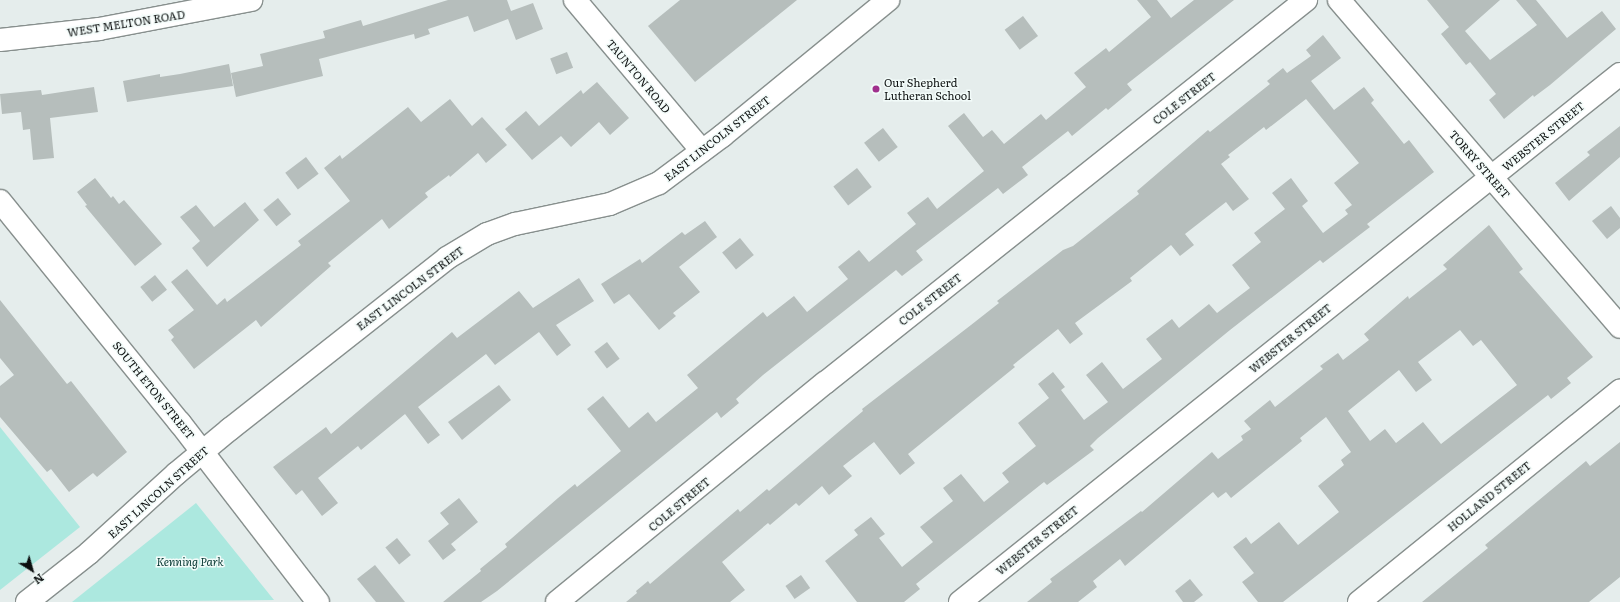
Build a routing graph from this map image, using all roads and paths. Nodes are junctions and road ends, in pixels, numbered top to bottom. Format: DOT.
graph roads {
  1 [pos="251,0"];
  2 [pos="575,0"];
  3 [pos="888,0"];
  4 [pos="1306,0"];
  5 [pos="1339,0"];
  6 [pos="0,40"];
  7 [pos="1620,74"];
  8 [pos="702,151"];
  9 [pos="1491,178"];
  10 [pos="0,202"];
  11 [pos="1620,327"];
  12 [pos="1620,391"];
  13 [pos="203,452"];
  14 [pos="27,602"];
  15 [pos="318,602"];
  16 [pos="557,602"];
  17 [pos="960,602"];
  18 [pos="1359,602"];
  1 -- 6 [label="street, WEST MELTON ROAD"];
  2 -- 8 [label="street, TAUNTON ROAD"];
  3 -- 8 [label="street, EAST LINCOLN STREET"];
  4 -- 16 [label="street, COLE STREET"];
  5 -- 9 [label="street, TORRY STREET"];
  7 -- 9 [label="street, WEBSTER STREET"];
  8 -- 13 [label="street, EAST LINCOLN STREET"];
  9 -- 11 [label="street, TORRY STREET"];
  9 -- 17 [label="street, WEBSTER STREET"];
  10 -- 13 [label="street, SOUTH ETON STREET"];
  12 -- 18 [label="street, HOLLAND STREET"];
  13 -- 14 [label="street, EAST LINCOLN STREET"];
  13 -- 15 [label="street, SOUTH ETON STREET"];
}
